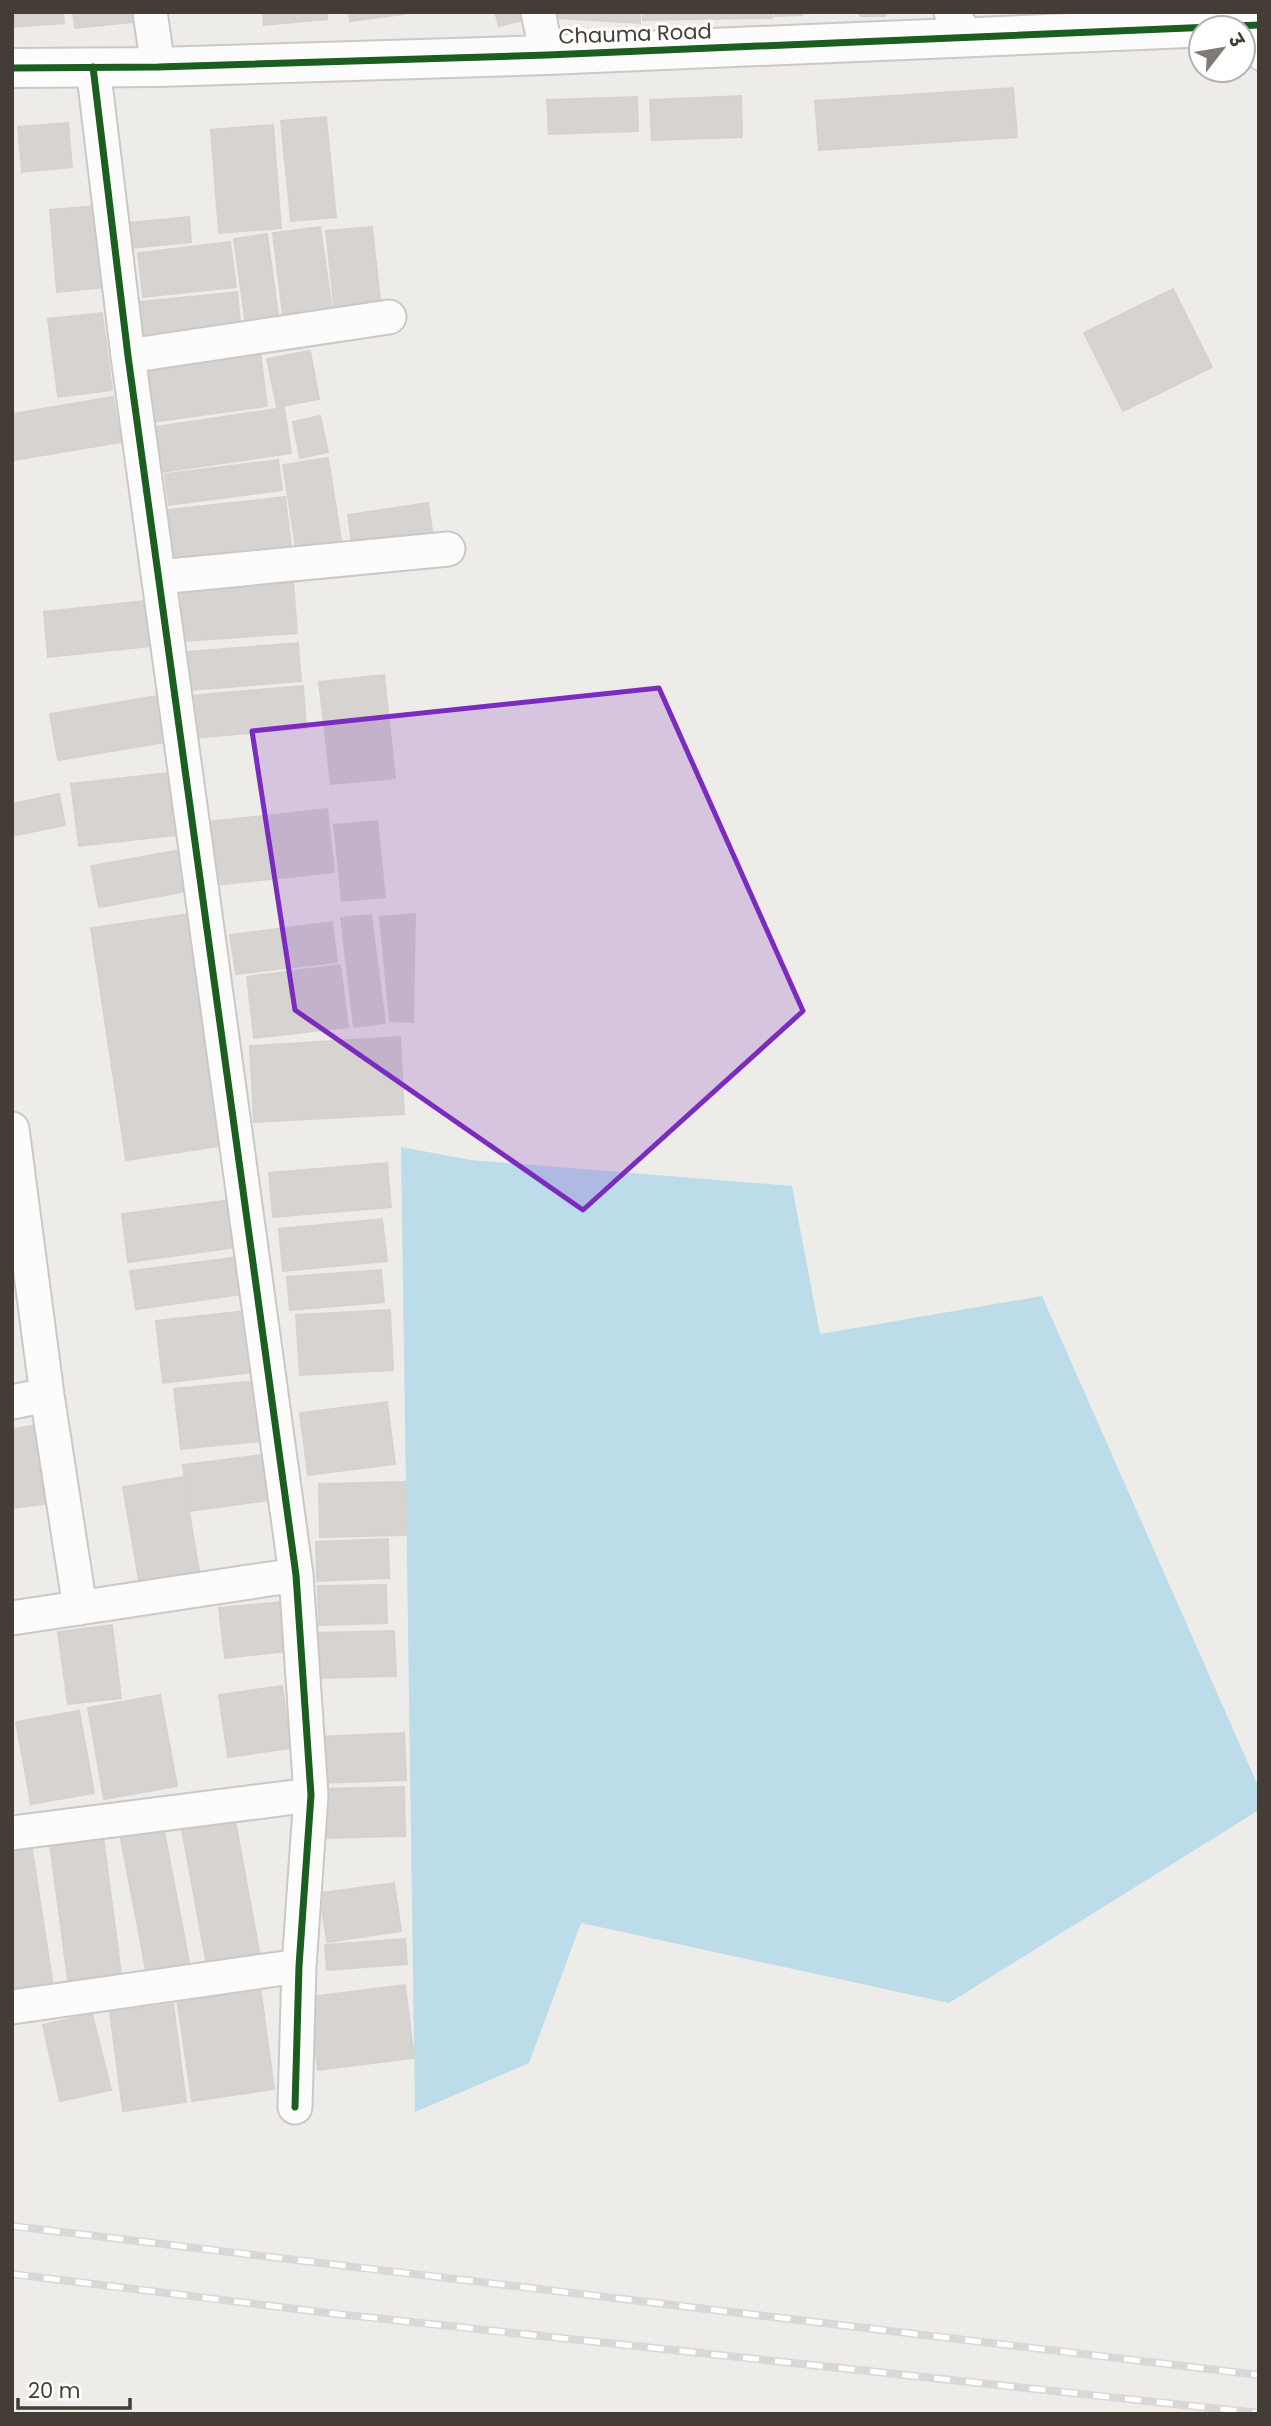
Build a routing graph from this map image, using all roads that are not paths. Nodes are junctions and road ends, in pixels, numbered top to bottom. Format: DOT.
graph roads {
  1 [pos="150,12"];
  2 [pos="538,12"];
  3 [pos="1183,20"];
  4 [pos="959,25"];
  5 [pos="547,55"];
  6 [pos="158,66"];
  7 [pos="93,67"];
  8 [pos="12,68"];
  9 [pos="389,317"];
  10 [pos="128,356"];
  11 [pos="448,549"];
  12 [pos="159,577"];
  13 [pos="12,1129"];
  14 [pos="47,1395"];
  15 [pos="12,1402"];
  16 [pos="296,1575"];
  17 [pos="80,1608"];
  18 [pos="12,1618"];
  19 [pos="311,1795"];
  20 [pos="12,1833"];
  21 [pos="299,1966"];
  22 [pos="12,2007"];
  23 [pos="295,2108"];
  1 -- 6 [label="street"];
  2 -- 5 [label="street"];
  3 -- 4 [label="street, Chauma Road"];
  4 -- 5 [label="street, Chauma Road"];
  5 -- 6 [label="street, Chauma Road"];
  6 -- 7 [label="street, Chauma Road"];
  7 -- 8 [label="street, Chauma Road"];
  7 -- 10 [label="street"];
  9 -- 10 [label="street"];
  10 -- 12 [label="street"];
  11 -- 12 [label="street"];
  12 -- 16 [label="street"];
  13 -- 14 [label="street"];
  14 -- 15 [label="street"];
  14 -- 17 [label="street"];
  16 -- 17 [label="street"];
  16 -- 19 [label="street"];
  17 -- 18 [label="street"];
  19 -- 20 [label="street"];
  19 -- 21 [label="street"];
  21 -- 22 [label="street"];
  21 -- 23 [label="street"];
}
